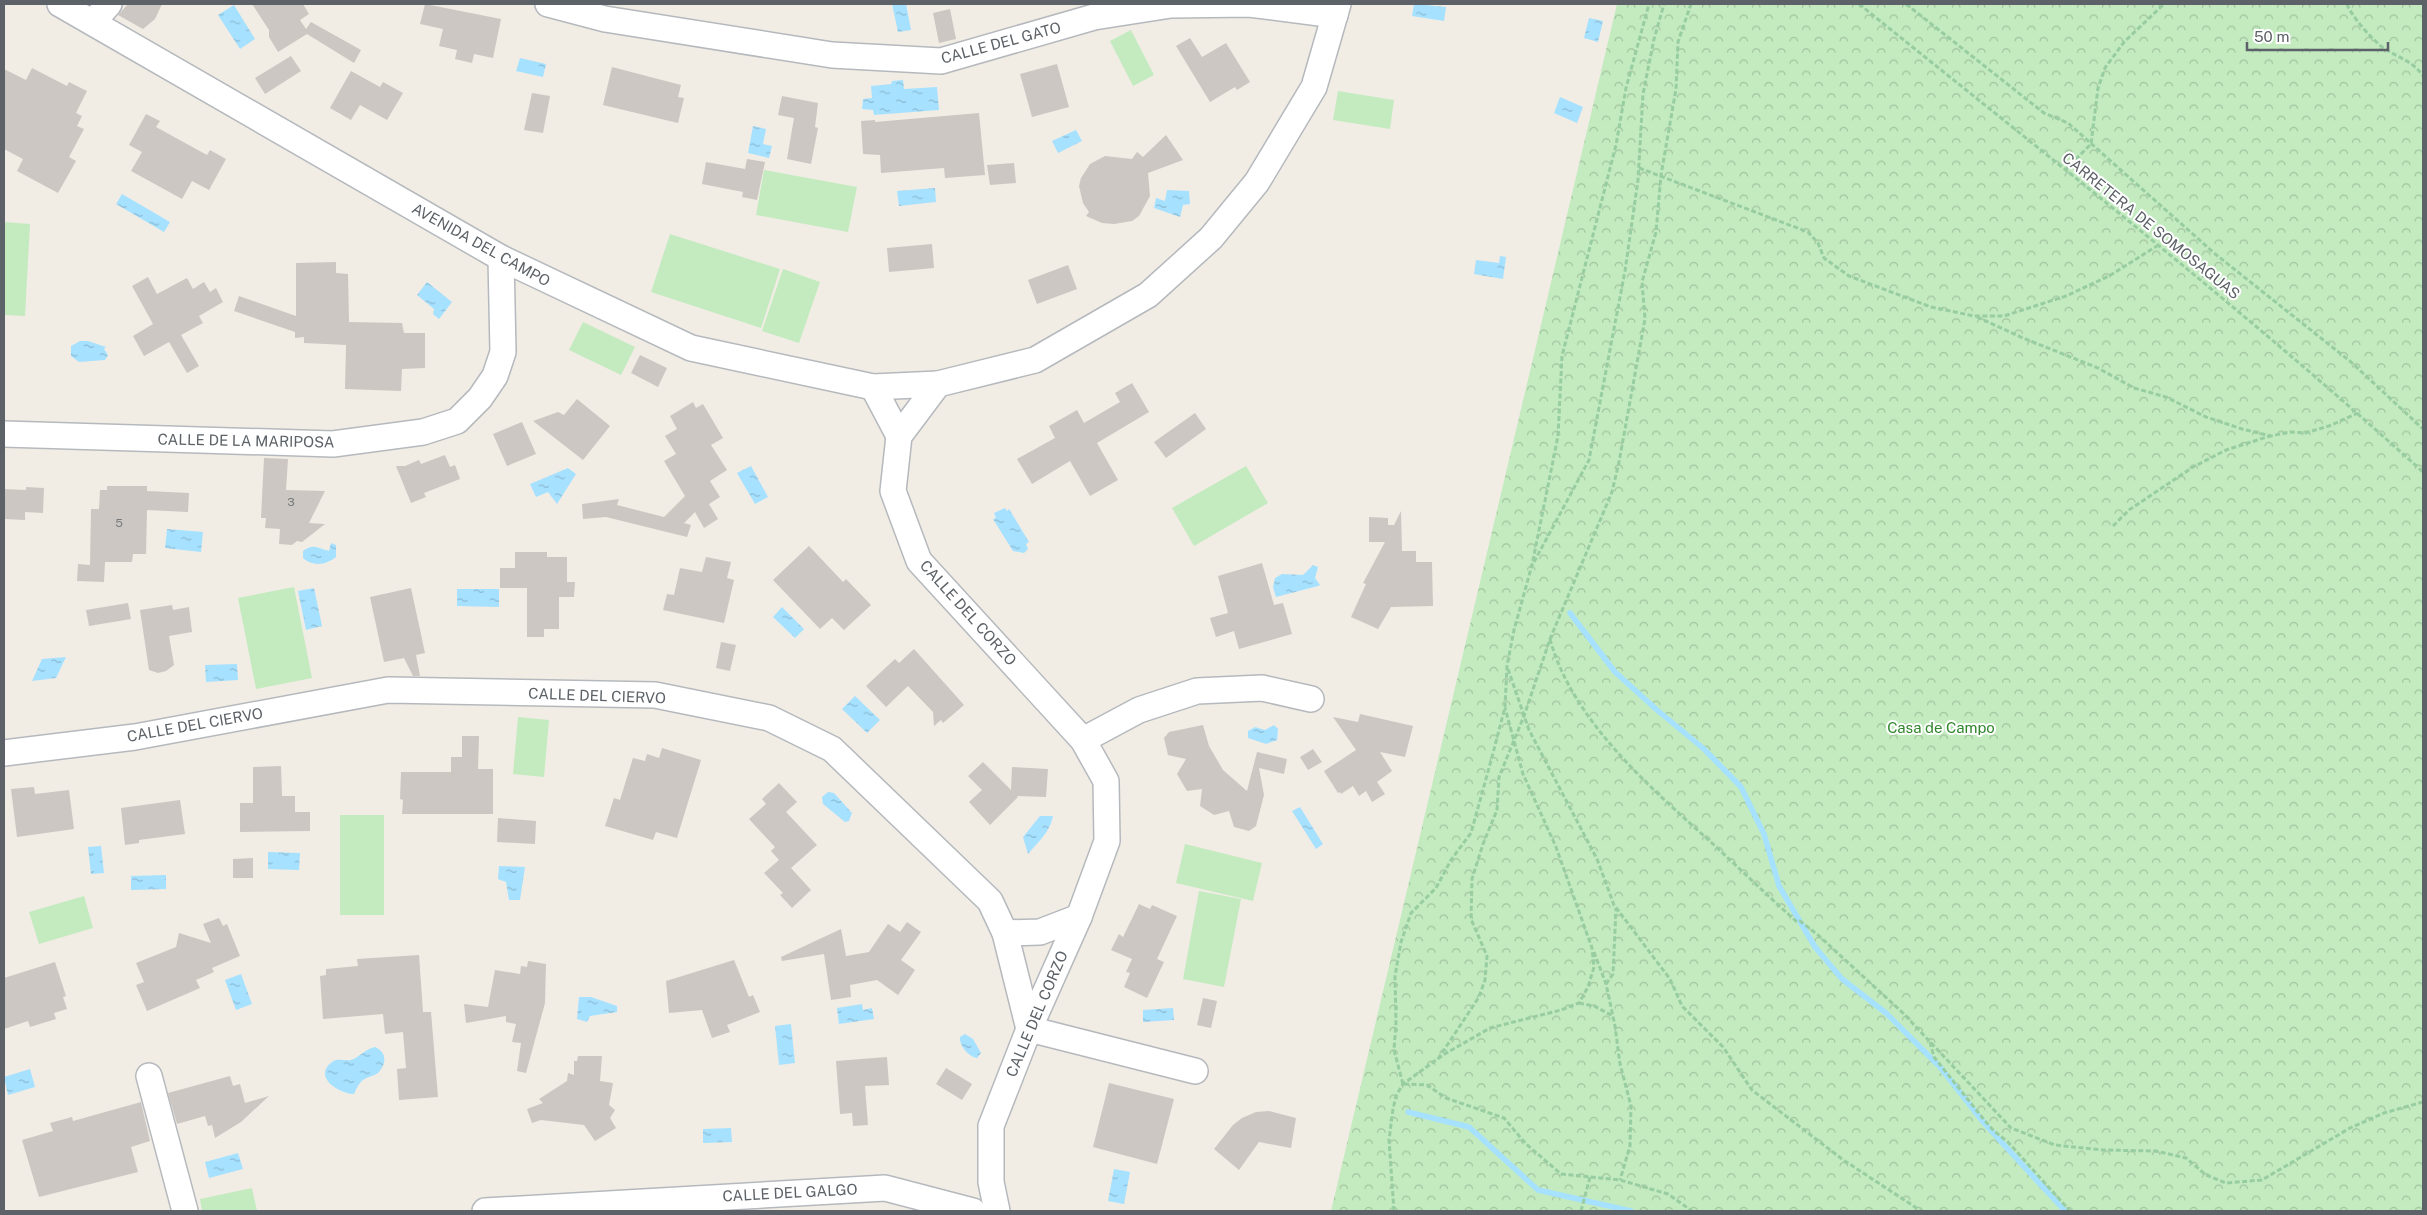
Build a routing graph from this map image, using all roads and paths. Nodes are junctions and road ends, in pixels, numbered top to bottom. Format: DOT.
graph roads {
  1 [pos="60,4"];
  2 [pos="548,4"];
  3 [pos="1648,4"];
  4 [pos="1664,4"];
  5 [pos="1691,4"];
  6 [pos="1858,4"];
  7 [pos="1906,4"];
  8 [pos="2164,4"];
  9 [pos="2347,4"];
  10 [pos="1337,10"];
  11 [pos="101,13"];
  12 [pos="2423,76"];
  13 [pos="2091,144"];
  14 [pos="1639,168"];
  15 [pos="2065,170"];
  16 [pos="1661,175"];
  17 [pos="2158,246"];
  18 [pos="501,258"];
  19 [pos="1974,316"];
  20 [pos="938,384"];
  21 [pos="874,387"];
  22 [pos="2358,413"];
  23 [pos="2423,429"];
  24 [pos="4,434"];
  25 [pos="899,436"];
  26 [pos="2271,436"];
  27 [pos="2423,472"];
  28 [pos="2113,526"];
  29 [pos="1532,565"];
  30 [pos="1550,639"];
  31 [pos="1508,666"];
  32 [pos="1311,699"];
  33 [pos="1505,707"];
  34 [pos="1524,716"];
  35 [pos="1514,739"];
  36 [pos="1083,740"];
  37 [pos="4,753"];
  38 [pos="1616,907"];
  39 [pos="1078,916"];
  40 [pos="1005,932"];
  41 [pos="1592,948"];
  42 [pos="1606,984"];
  43 [pos="1579,1003"];
  44 [pos="1613,1017"];
  45 [pos="1029,1029"];
  46 [pos="1930,1041"];
  47 [pos="1438,1059"];
  48 [pos="1195,1071"];
  49 [pos="148,1076"];
  50 [pos="1403,1084"];
  51 [pos="2423,1102"];
  52 [pos="1590,1177"];
  53 [pos="1620,1180"];
  54 [pos="991,1182"];
  55 [pos="185,1211"];
  56 [pos="485,1211"];
  57 [pos="972,1211"];
  58 [pos="997,1211"];
  59 [pos="1394,1211"];
  60 [pos="1580,1211"];
  61 [pos="1692,1211"];
  62 [pos="1921,1211"];
  63 [pos="2070,1211"];
  1 -- 11 [label="street, AVENIDA DEL CAMPO"];
  2 -- 10 [label="street, CALLE DEL GATO"];
  3 -- 29 [label="path"];
  4 -- 14 [label="path"];
  5 -- 16 [label="path"];
  6 -- 15 [label="path, CARRETERA DE SOMOSAGUAS"];
  7 -- 13 [label="path"];
  8 -- 13 [label="path"];
  9 -- 12 [label="path"];
  10 -- 20 [label="street"];
  11 -- 18 [label="street, AVENIDA DEL CAMPO"];
  13 -- 15 [label="path"];
  13 -- 23 [label="path"];
  14 -- 16 [label="path"];
  14 -- 29 [label="path"];
  15 -- 17 [label="path, CARRETERA DE SOMOSAGUAS"];
  16 -- 19 [label="path"];
  16 -- 30 [label="path"];
  17 -- 19 [label="path"];
  17 -- 22 [label="path, CARRETERA DE SOMOSAGUAS"];
  18 -- 21 [label="street, AVENIDA DEL CAMPO"];
  18 -- 24 [label="street, CALLE DE LA MARIPOSA"];
  19 -- 26 [label="path"];
  20 -- 21 [label="street, AVENIDA DEL CAMPO"];
  20 -- 25 [label="street, CALLE DEL CORZO"];
  21 -- 25 [label="street"];
  22 -- 26 [label="path"];
  22 -- 27 [label="path, CARRETERA DE SOMOSAGUAS"];
  25 -- 36 [label="street, CALLE DEL CORZO"];
  26 -- 28 [label="path"];
  29 -- 31 [label="path"];
  30 -- 34 [label="path"];
  30 -- 46 [label="path"];
  31 -- 33 [label="path"];
  31 -- 34 [label="path"];
  32 -- 36 [label="street"];
  33 -- 35 [label="path"];
  33 -- 50 [label="path"];
  34 -- 35 [label="path"];
  34 -- 38 [label="path"];
  35 -- 41 [label="path"];
  35 -- 47 [label="path"];
  36 -- 39 [label="street, CALLE DEL CORZO"];
  37 -- 40 [label="street, CALLE DEL CIERVO"];
  38 -- 42 [label="path"];
  38 -- 62 [label="path"];
  39 -- 40 [label="street"];
  39 -- 45 [label="street, CALLE DEL CORZO"];
  40 -- 45 [label="street, CALLE DEL CIERVO"];
  41 -- 42 [label="path"];
  41 -- 43 [label="path"];
  42 -- 44 [label="path"];
  43 -- 44 [label="path"];
  43 -- 47 [label="path"];
  44 -- 53 [label="path"];
  45 -- 48 [label="street"];
  45 -- 54 [label="street, CALLE DEL CORZO"];
  46 -- 51 [label="path"];
  46 -- 63 [label="path"];
  47 -- 50 [label="path"];
  49 -- 55 [label="street"];
  50 -- 52 [label="path"];
  50 -- 59 [label="path"];
  52 -- 53 [label="path"];
  52 -- 60 [label="path"];
  53 -- 61 [label="path"];
  54 -- 57 [label="street, CALLE DEL GALGO"];
  54 -- 58 [label="street, CALLE DEL CORZO"];
  56 -- 57 [label="street, CALLE DEL GALGO"];
}
